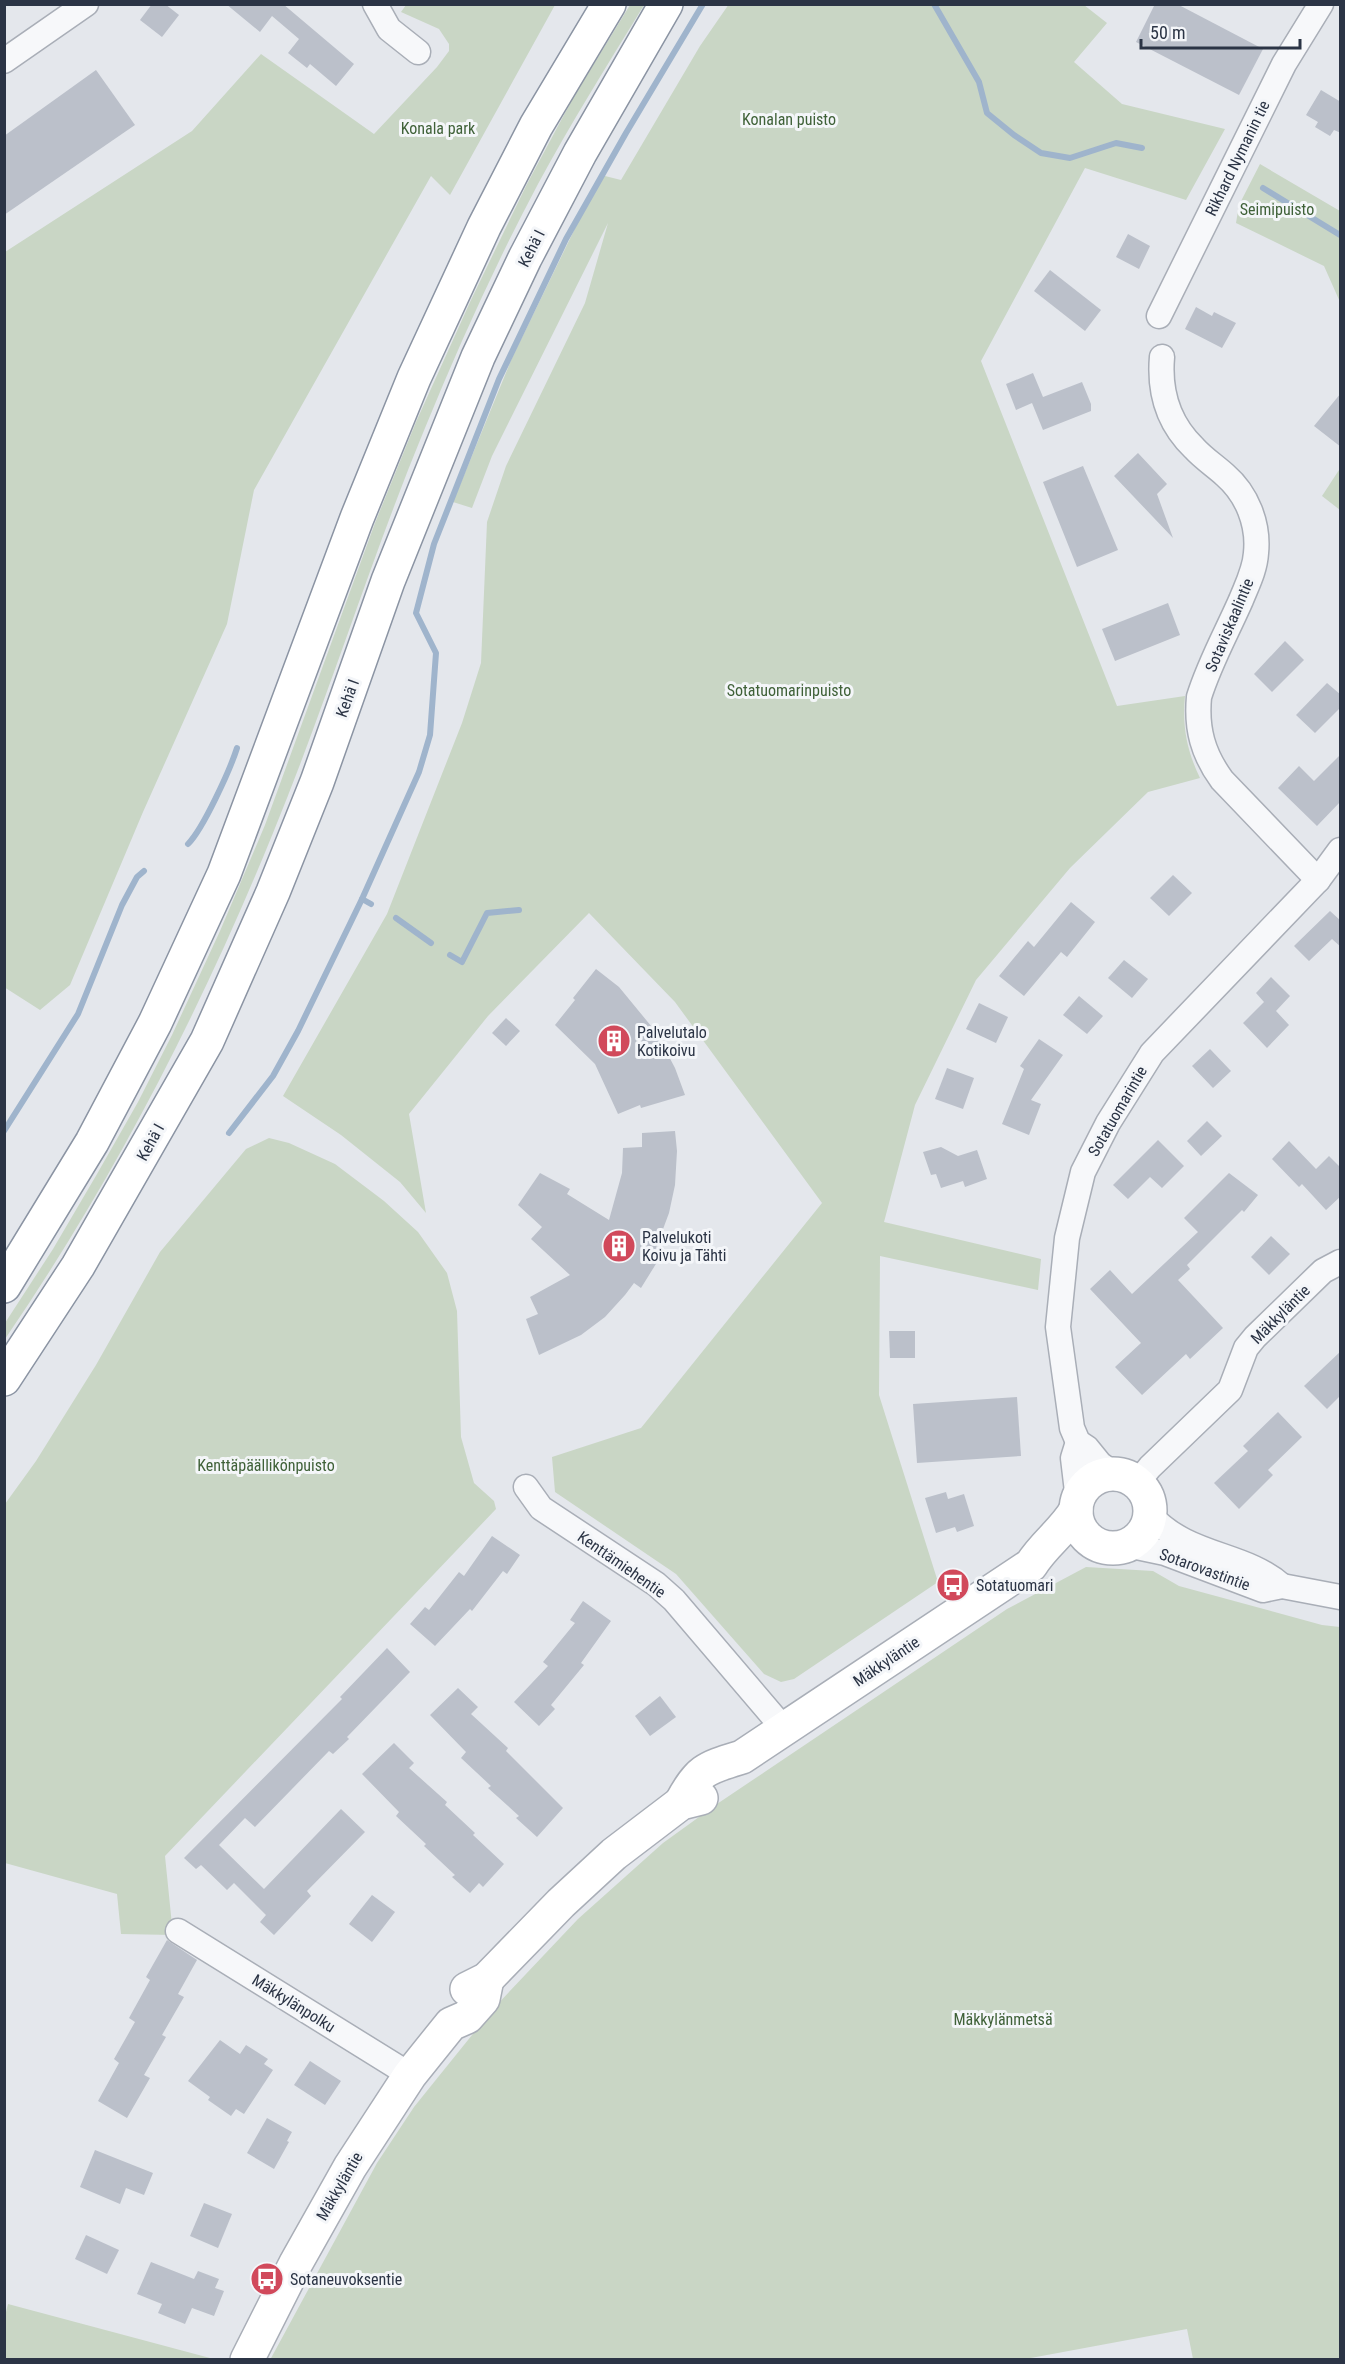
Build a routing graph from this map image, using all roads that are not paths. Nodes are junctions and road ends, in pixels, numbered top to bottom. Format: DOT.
graph roads {
  1 [pos="86,4"];
  2 [pos="375,4"];
  3 [pos="609,4"];
  4 [pos="666,4"];
  5 [pos="1321,4"];
  6 [pos="418,52"];
  7 [pos="4,61"];
  8 [pos="1159,315"];
  9 [pos="1162,357"];
  10 [pos="1341,850"];
  11 [pos="1318,880"];
  12 [pos="1341,1262"];
  13 [pos="5,1286"];
  14 [pos="4,1379"];
  15 [pos="1078,1442"];
  16 [pos="1126,1478"];
  17 [pos="526,1487"];
  18 [pos="1077,1505"];
  19 [pos="1150,1515"];
  20 [pos="1112,1545"];
  21 [pos="1031,1565"];
  22 [pos="1282,1586"];
  23 [pos="1341,1597"];
  24 [pos="784,1729"];
  25 [pos="178,1931"];
  26 [pos="410,2075"];
  27 [pos="247,2360"];
  1 -- 7 [label="street"];
  2 -- 6 [label="street"];
  3 -- 13 [label="main road"];
  4 -- 14 [label="main road, Kehä I"];
  5 -- 8 [label="street, Rikhard Nymanin tie"];
  9 -- 11 [label="street, Sotaviskaalintie"];
  10 -- 11 [label="street, Sotatuomarintie"];
  11 -- 15 [label="street, Sotatuomarintie"];
  12 -- 16 [label="street, Mäkkyläntie"];
  15 -- 16 [label="street"];
  15 -- 18 [label="street, Sotatuomarintie"];
  16 -- 18 [label="main road"];
  16 -- 19 [label="main road"];
  17 -- 24 [label="street, Kenttämiehentie"];
  18 -- 20 [label="main road"];
  18 -- 21 [label="main road, Mäkkyläntie"];
  19 -- 20 [label="main road"];
  19 -- 22 [label="street, Sotarovastintie"];
  20 -- 21 [label="main road, Mäkkyläntie"];
  20 -- 22 [label="street, Sotarovastintie"];
  21 -- 24 [label="main road, Mäkkyläntie"];
  22 -- 23 [label="street, Sotarovastintie"];
  24 -- 26 [label="main road, Mäkkyläntie"];
  25 -- 26 [label="street, Mäkkylänpolku"];
  26 -- 27 [label="main road, Mäkkyläntie"];
}
